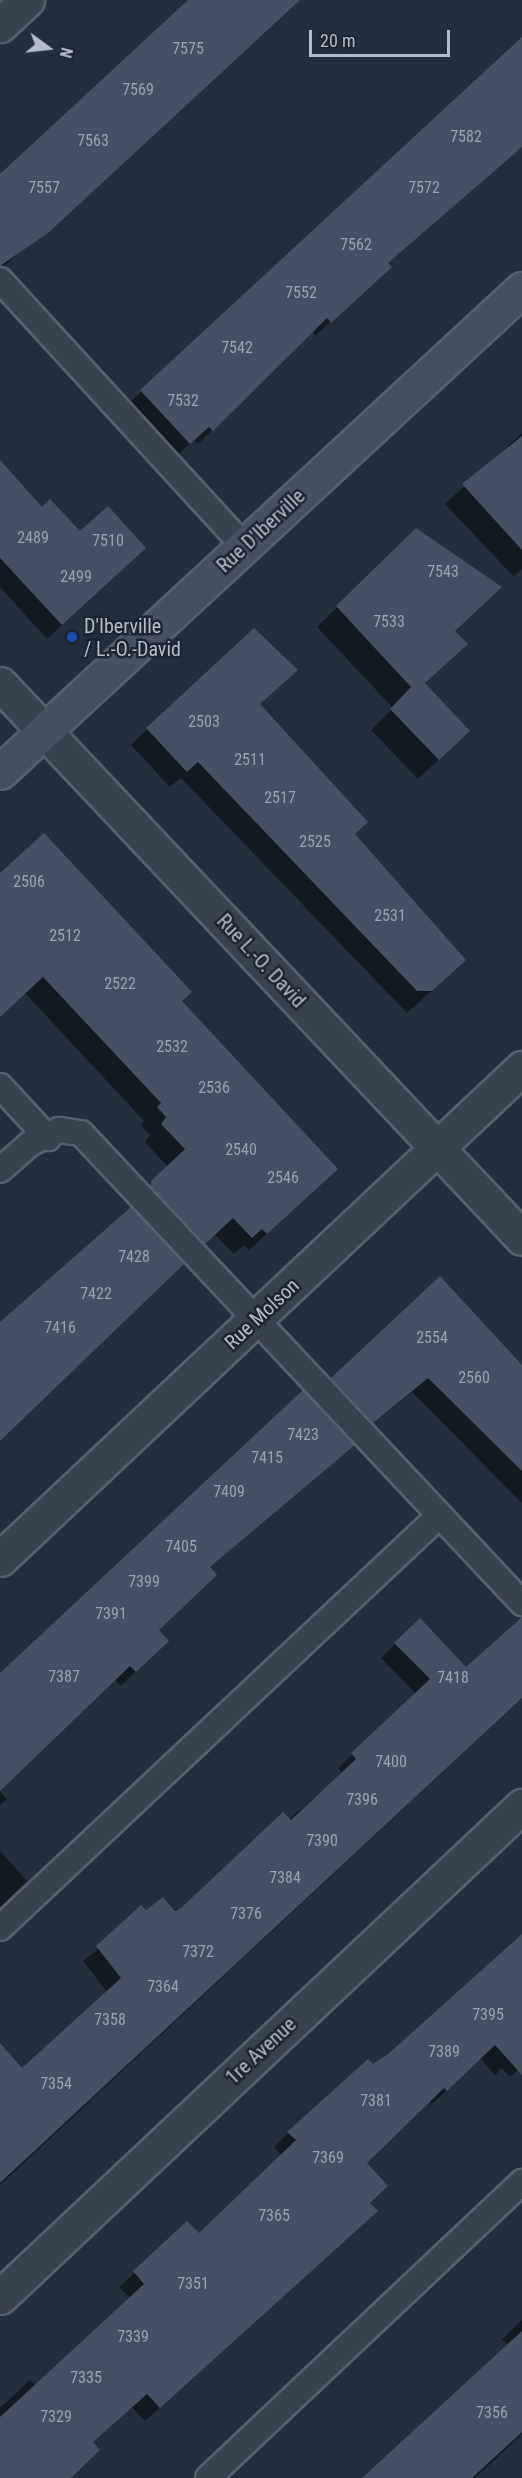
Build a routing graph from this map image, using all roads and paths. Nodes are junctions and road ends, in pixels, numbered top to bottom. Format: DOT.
graph roads {
  1 [pos="27,0"];
  2 [pos="0,25"];
  3 [pos="0,280"];
  4 [pos="522,289"];
  5 [pos="244,546"];
  6 [pos="0,684"];
  7 [pos="44,731"];
  8 [pos="0,772"];
  9 [pos="522,1068"];
  10 [pos="0,1086"];
  11 [pos="48,1138"];
  12 [pos="437,1147"];
  13 [pos="0,1170"];
  14 [pos="522,1238"];
  15 [pos="257,1320"];
  16 [pos="440,1515"];
  17 [pos="0,1559"];
  18 [pos="522,1603"];
  19 [pos="522,1806"];
  20 [pos="0,1928"];
  21 [pos="522,2182"];
  22 [pos="0,2297"];
  23 [pos="208,2478"];
  1 -- 2 [label="street"];
  3 -- 5 [label="lane"];
  4 -- 5 [label="main road, Rue D'Iberville"];
  5 -- 7 [label="main road, Rue D'Iberville"];
  6 -- 7 [label="street, Rue L.-O. David"];
  7 -- 8 [label="main road, Rue D'Iberville"];
  7 -- 12 [label="street, Rue L.-O. David"];
  9 -- 12 [label="street, Rue Molson"];
  10 -- 11 [label="lane"];
  11 -- 13 [label="lane"];
  11 -- 15 [label="lane"];
  12 -- 14 [label="street, Rue L.-O. David"];
  12 -- 15 [label="street, Rue Molson"];
  15 -- 16 [label="lane"];
  15 -- 17 [label="street, Rue Molson"];
  16 -- 18 [label="lane"];
  16 -- 20 [label="lane"];
  19 -- 22 [label="street, 1re Avenue"];
  21 -- 23 [label="lane"];
}
